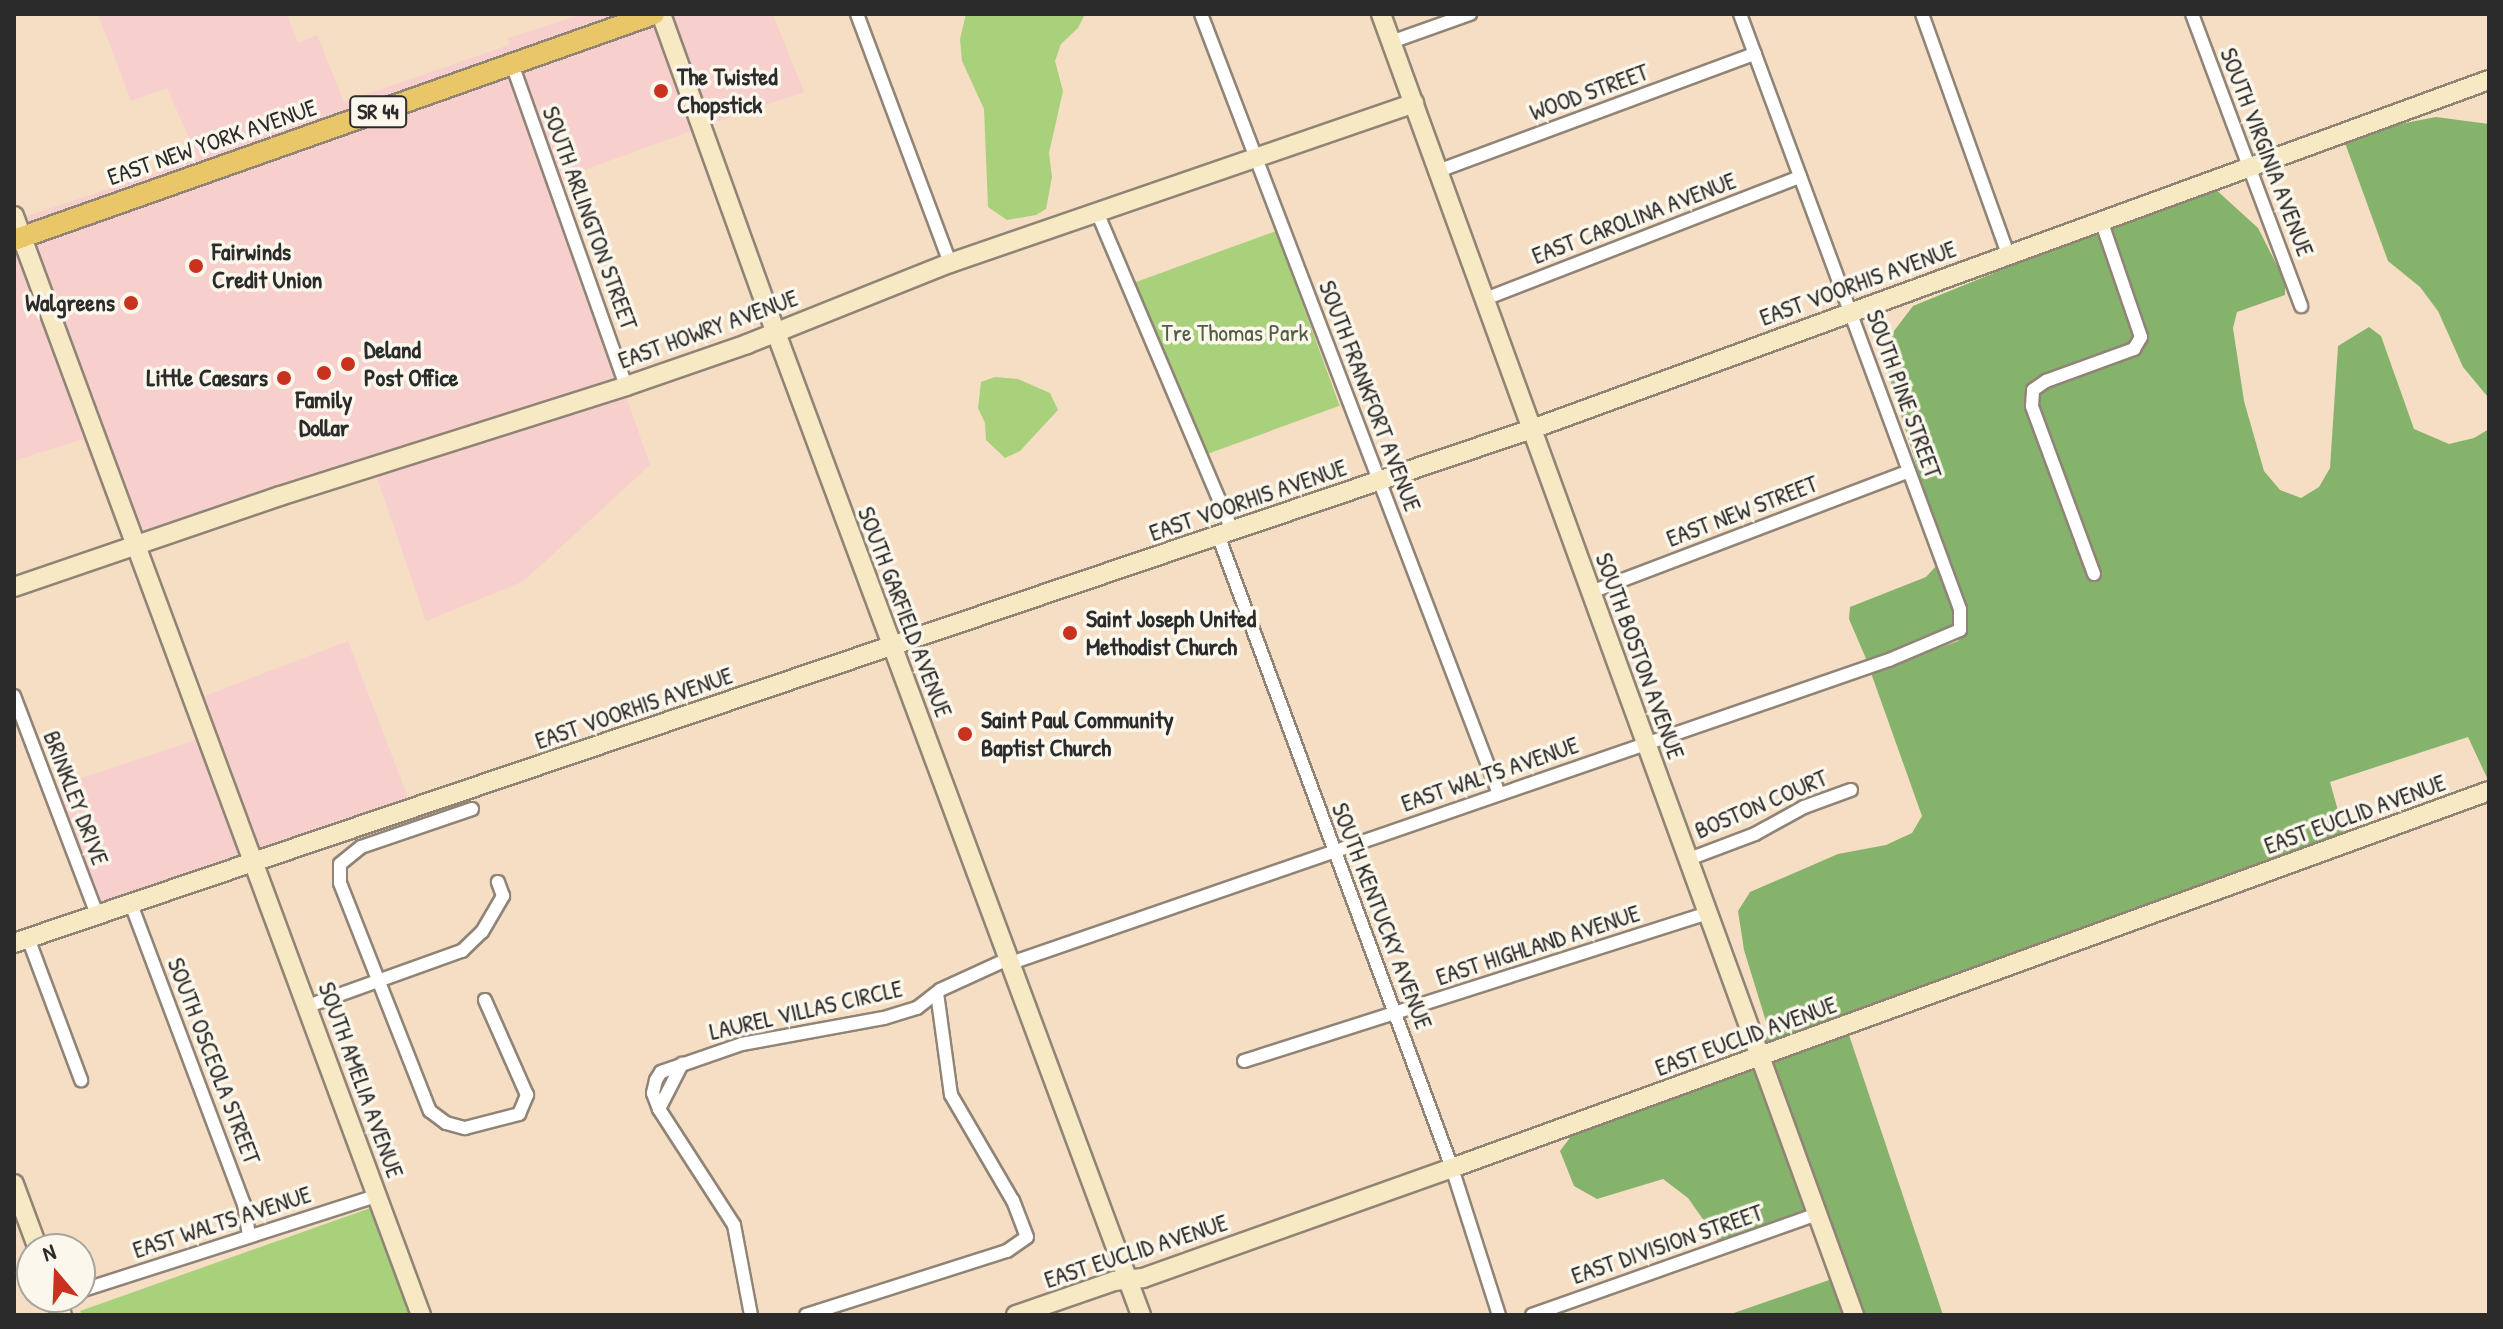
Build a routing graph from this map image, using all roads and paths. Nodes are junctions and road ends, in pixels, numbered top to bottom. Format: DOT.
graph roads {
  1 [pos="654,14"];
  2 [pos="661,14"];
  3 [pos="857,14"];
  4 [pos="1201,14"];
  5 [pos="1381,14"];
  6 [pos="1470,14"];
  7 [pos="1740,14"];
  8 [pos="1922,14"];
  9 [pos="2192,14"];
  10 [pos="1391,42"];
  11 [pos="1755,54"];
  12 [pos="512,64"];
  13 [pos="2489,80"];
  14 [pos="1414,103"];
  15 [pos="1256,158"];
  16 [pos="2251,166"];
  17 [pos="1438,171"];
  18 [pos="1800,177"];
  19 [pos="1097,212"];
  20 [pos="14,216"];
  21 [pos="2101,220"];
  22 [pos="18,238"];
  23 [pos="2008,254"];
  24 [pos="950,263"];
  25 [pos="1485,299"];
  26 [pos="2301,306"];
  27 [pos="1850,311"];
  28 [pos="775,330"];
  29 [pos="626,386"];
  30 [pos="1532,429"];
  31 [pos="1909,471"];
  32 [pos="1378,481"];
  33 [pos="1225,533"];
  34 [pos="135,543"];
  35 [pos="2094,574"];
  36 [pos="14,587"];
  37 [pos="1591,592"];
  38 [pos="1960,609"];
  39 [pos="892,646"];
  40 [pos="14,696"];
  41 [pos="1647,744"];
  42 [pos="1851,790"];
  43 [pos="2489,791"];
  44 [pos="1499,794"];
  45 [pos="472,809"];
  46 [pos="1333,851"];
  47 [pos="1689,859"];
  48 [pos="254,862"];
  49 [pos="498,882"];
  50 [pos="131,904"];
  51 [pos="1708,913"];
  52 [pos="97,915"];
  53 [pos="21,941"];
  54 [pos="1010,961"];
  55 [pos="380,983"];
  56 [pos="937,993"];
  57 [pos="485,1000"];
  58 [pos="308,1006"];
  59 [pos="1396,1015"];
  60 [pos="1761,1057"];
  61 [pos="1244,1061"];
  62 [pos="81,1080"];
  63 [pos="1452,1168"];
  64 [pos="14,1184"];
  65 [pos="379,1195"];
  66 [pos="1818,1214"];
  67 [pos="32,1233"];
  68 [pos="249,1236"];
  69 [pos="1128,1280"];
  70 [pos="96,1286"];
  71 [pos="421,1315"];
  72 [pos="751,1315"];
  73 [pos="806,1315"];
  74 [pos="1016,1315"];
  75 [pos="1141,1315"];
  76 [pos="1499,1315"];
  77 [pos="1532,1315"];
  78 [pos="1854,1315"];
  1 -- 12 [label="main road, EAST NEW YORK AVENUE / SR 44"];
  2 -- 28 [label="street, SOUTH GARFIELD AVENUE"];
  3 -- 24 [label="street"];
  4 -- 15 [label="street, SOUTH FRANKFORT AVENUE"];
  5 -- 10 [label="street, SOUTH BOSTON AVENUE"];
  6 -- 10 [label="street"];
  7 -- 11 [label="street, SOUTH PINE STREET"];
  8 -- 23 [label="street"];
  9 -- 16 [label="street, SOUTH VIRGINIA AVENUE"];
  10 -- 14 [label="street, SOUTH BOSTON AVENUE"];
  11 -- 17 [label="street, WOOD STREET"];
  11 -- 18 [label="street, SOUTH PINE STREET"];
  12 -- 22 [label="main road, EAST NEW YORK AVENUE / SR 44"];
  12 -- 29 [label="street, SOUTH ARLINGTON STREET"];
  13 -- 16 [label="street, EAST VOORHIS AVENUE"];
  14 -- 15 [label="street, EAST HOWRY AVENUE"];
  14 -- 17 [label="street, SOUTH BOSTON AVENUE"];
  15 -- 19 [label="street, EAST HOWRY AVENUE"];
  15 -- 32 [label="street, SOUTH FRANKFORT AVENUE"];
  16 -- 21 [label="street, EAST VOORHIS AVENUE"];
  16 -- 26 [label="street, SOUTH VIRGINIA AVENUE"];
  17 -- 25 [label="street, SOUTH BOSTON AVENUE"];
  18 -- 25 [label="street, EAST CAROLINA AVENUE"];
  18 -- 27 [label="street, SOUTH PINE STREET"];
  19 -- 24 [label="street, EAST HOWRY AVENUE"];
  19 -- 33 [label="street, SOUTH KENTUCKY AVENUE"];
  20 -- 22 [label="street, SOUTH AMELIA AVENUE"];
  21 -- 23 [label="street, EAST VOORHIS AVENUE"];
  21 -- 35 [label="street"];
  22 -- 34 [label="street, SOUTH AMELIA AVENUE"];
  23 -- 27 [label="street, EAST VOORHIS AVENUE"];
  24 -- 28 [label="street, EAST HOWRY AVENUE"];
  25 -- 30 [label="street, SOUTH BOSTON AVENUE"];
  27 -- 30 [label="street, EAST VOORHIS AVENUE"];
  27 -- 31 [label="street, SOUTH PINE STREET"];
  28 -- 29 [label="street, EAST HOWRY AVENUE"];
  28 -- 39 [label="street, SOUTH GARFIELD AVENUE"];
  29 -- 34 [label="street, EAST HOWRY AVENUE"];
  30 -- 32 [label="street, EAST VOORHIS AVENUE"];
  30 -- 37 [label="street, SOUTH BOSTON AVENUE"];
  31 -- 37 [label="street, EAST NEW STREET"];
  31 -- 38 [label="street, SOUTH PINE STREET"];
  32 -- 33 [label="street, EAST VOORHIS AVENUE"];
  32 -- 44 [label="street, SOUTH FRANKFORT AVENUE"];
  33 -- 39 [label="street, EAST VOORHIS AVENUE"];
  33 -- 46 [label="street, SOUTH KENTUCKY AVENUE"];
  34 -- 36 [label="street, EAST HOWRY AVENUE"];
  34 -- 48 [label="street, SOUTH AMELIA AVENUE"];
  37 -- 41 [label="street, SOUTH BOSTON AVENUE"];
  38 -- 41 [label="street, EAST WALTS AVENUE"];
  39 -- 48 [label="street, EAST VOORHIS AVENUE"];
  39 -- 54 [label="street, SOUTH GARFIELD AVENUE"];
  40 -- 52 [label="street, BRINKLEY DRIVE"];
  41 -- 44 [label="street, EAST WALTS AVENUE"];
  41 -- 47 [label="street, SOUTH BOSTON AVENUE"];
  42 -- 47 [label="street, BOSTON COURT"];
  43 -- 60 [label="street, EAST EUCLID AVENUE"];
  44 -- 46 [label="street, EAST WALTS AVENUE"];
  45 -- 55 [label="street"];
  46 -- 54 [label="street, EAST WALTS AVENUE"];
  46 -- 59 [label="street, SOUTH KENTUCKY AVENUE"];
  47 -- 51 [label="street, SOUTH BOSTON AVENUE"];
  48 -- 50 [label="street, EAST VOORHIS AVENUE"];
  48 -- 58 [label="street, SOUTH AMELIA AVENUE"];
  49 -- 55 [label="street"];
  50 -- 52 [label="street, EAST VOORHIS AVENUE"];
  50 -- 68 [label="street, SOUTH OSCEOLA STREET"];
  51 -- 59 [label="street, EAST HIGHLAND AVENUE"];
  51 -- 60 [label="street, SOUTH BOSTON AVENUE"];
  52 -- 53 [label="street, EAST VOORHIS AVENUE"];
  53 -- 62 [label="street"];
  54 -- 56 [label="street, LAUREL VILLAS CIRCLE"];
  54 -- 69 [label="street, SOUTH GARFIELD AVENUE"];
  55 -- 57 [label="street"];
  55 -- 58 [label="street"];
  56 -- 72 [label="street, LAUREL VILLAS CIRCLE"];
  56 -- 73 [label="street, LAUREL VILLAS CIRCLE"];
  58 -- 65 [label="street, SOUTH AMELIA AVENUE"];
  59 -- 61 [label="street, EAST HIGHLAND AVENUE"];
  59 -- 63 [label="street, SOUTH KENTUCKY AVENUE"];
  60 -- 63 [label="street, EAST EUCLID AVENUE"];
  60 -- 66 [label="street, SOUTH BOSTON AVENUE"];
  63 -- 69 [label="street, EAST EUCLID AVENUE"];
  63 -- 76 [label="street, SOUTH KENTUCKY AVENUE"];
  64 -- 67 [label="street"];
  65 -- 68 [label="street, EAST WALTS AVENUE"];
  65 -- 71 [label="street, SOUTH AMELIA AVENUE"];
  66 -- 77 [label="street, EAST DIVISION STREET"];
  66 -- 78 [label="street, SOUTH BOSTON AVENUE"];
  68 -- 70 [label="street, EAST WALTS AVENUE"];
  69 -- 74 [label="street, EAST EUCLID AVENUE"];
  69 -- 75 [label="street, SOUTH GARFIELD AVENUE"];
}
